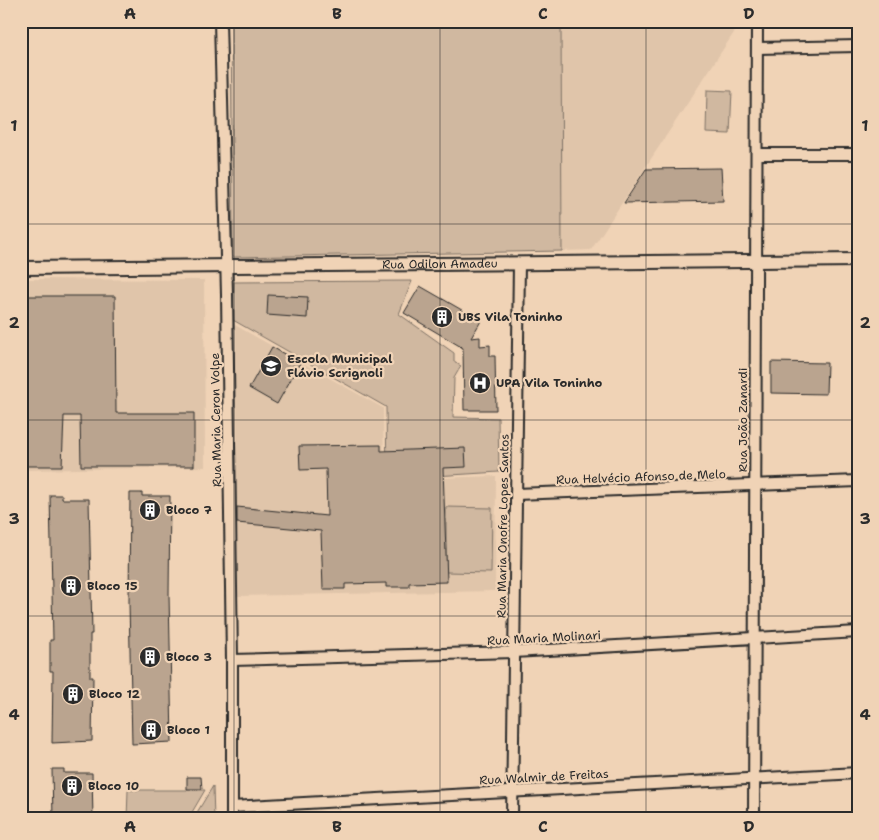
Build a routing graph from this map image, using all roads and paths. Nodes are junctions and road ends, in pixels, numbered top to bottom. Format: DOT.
graph roads {
  1 [pos="220,21"];
  2 [pos="758,21"];
  3 [pos="858,46"];
  4 [pos="757,48"];
  5 [pos="757,154"];
  6 [pos="858,154"];
  7 [pos="858,260"];
  8 [pos="756,261"];
  9 [pos="519,263"];
  10 [pos="225,266"];
  11 [pos="21,268"];
  12 [pos="858,481"];
  13 [pos="755,485"];
  14 [pos="516,494"];
  15 [pos="858,632"];
  16 [pos="755,638"];
  17 [pos="514,652"];
  18 [pos="232,660"];
  19 [pos="858,773"];
  20 [pos="754,779"];
  21 [pos="513,792"];
  22 [pos="232,807"];
  23 [pos="232,819"];
  24 [pos="512,819"];
  25 [pos="754,819"];
  1 -- 10 [label="street, Rua Maria Ceron Volpe"];
  2 -- 4 [label="street, Rua João Zanardi"];
  3 -- 4 [label="street"];
  4 -- 5 [label="street, Rua João Zanardi"];
  5 -- 6 [label="street"];
  5 -- 8 [label="street, Rua João Zanardi"];
  7 -- 8 [label="street, Rua Odilon Amadeu"];
  8 -- 9 [label="street, Rua Odilon Amadeu"];
  8 -- 13 [label="street, Rua João Zanardi"];
  9 -- 10 [label="street, Rua Odilon Amadeu"];
  9 -- 14 [label="street, Rua Maria Onofre Lopes Santos"];
  10 -- 11 [label="street, Rua Odilon Amadeu"];
  10 -- 18 [label="street, Rua Maria Ceron Volpe"];
  12 -- 13 [label="street, Rua Helvécio Afonso de Melo"];
  13 -- 14 [label="street, Rua Helvécio Afonso de Melo"];
  13 -- 16 [label="street, Rua João Zanardi"];
  14 -- 17 [label="street, Rua Maria Onofre Lopes Santos"];
  15 -- 16 [label="street, Rua Maria Molinari"];
  16 -- 17 [label="street, Rua Maria Molinari"];
  16 -- 20 [label="street, Rua João Zanardi"];
  17 -- 18 [label="street, Rua Maria Molinari"];
  17 -- 21 [label="street, Rua Maria Onofre Lopes Santos"];
  18 -- 22 [label="street, Rua Maria Ceron Volpe"];
  19 -- 20 [label="street, Rua Walmir de Freitas"];
  20 -- 21 [label="street, Rua Walmir de Freitas"];
  20 -- 25 [label="street, Rua João Zanardi"];
  21 -- 22 [label="street, Rua Walmir de Freitas"];
  21 -- 24 [label="street, Rua Maria Onofre Lopes Santos"];
  22 -- 23 [label="street, Rua Maria Ceron Volpe"];
}
